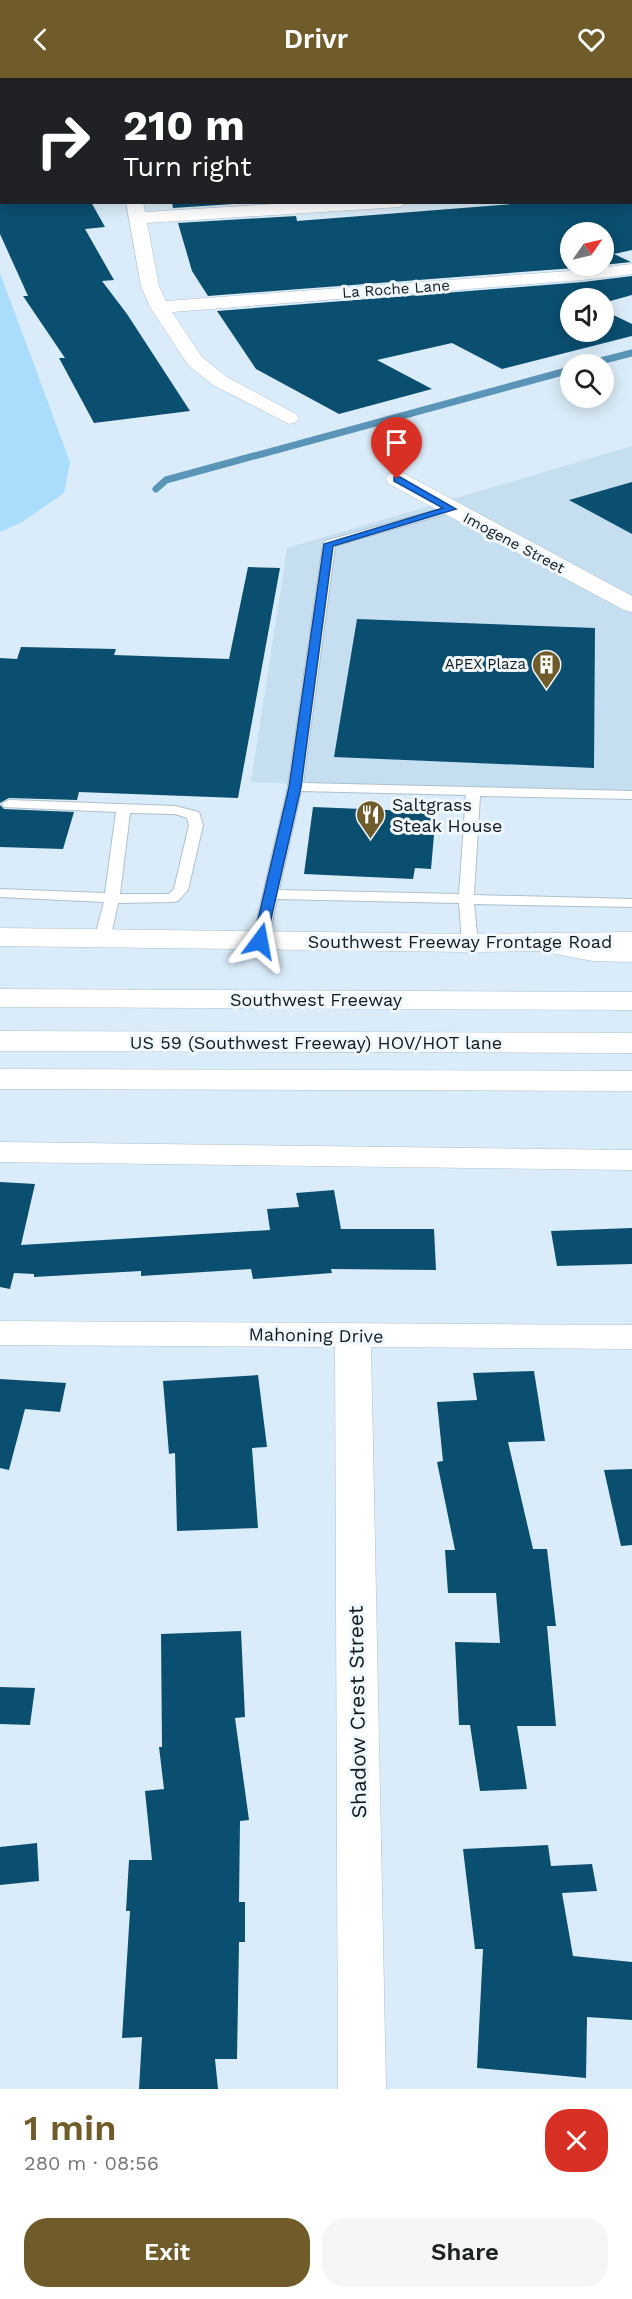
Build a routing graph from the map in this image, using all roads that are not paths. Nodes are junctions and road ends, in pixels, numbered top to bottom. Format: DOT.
graph roads {
  1 [pos="334,204"];
  2 [pos="135,210"];
  3 [pos="632,268"];
  4 [pos="159,307"];
  5 [pos="289,418"];
  6 [pos="397,479"];
  7 [pos="451,509"];
  8 [pos="632,605"];
  9 [pos="295,787"];
  10 [pos="473,792"];
  11 [pos="632,795"];
  12 [pos="9,804"];
  13 [pos="124,808"];
  14 [pos="0,893"];
  15 [pos="271,894"];
  16 [pos="112,898"];
  17 [pos="466,898"];
  18 [pos="632,903"];
  19 [pos="0,937"];
  20 [pos="102,940"];
  21 [pos="260,941"];
  22 [pos="632,941"];
  23 [pos="535,942"];
  24 [pos="470,943"];
  25 [pos="632,953"];
  26 [pos="0,998"];
  27 [pos="632,1001"];
  28 [pos="0,1041"];
  29 [pos="632,1043"];
  30 [pos="0,1079"];
  31 [pos="632,1081"];
  32 [pos="0,1152"];
  33 [pos="632,1160"];
  34 [pos="0,1333"];
  35 [pos="353,1336"];
  36 [pos="632,1337"];
  37 [pos="362,2089"];
  1 -- 2 [label="street"];
  2 -- 4 [label="street"];
  3 -- 4 [label="street, La Roche Lane"];
  4 -- 5 [label="street"];
  6 -- 7 [label="street, Imogene Street"];
  7 -- 8 [label="street, Imogene Street"];
  7 -- 9 [label="lane"];
  9 -- 10 [label="lane"];
  9 -- 15 [label="lane"];
  10 -- 11 [label="lane"];
  10 -- 17 [label="lane"];
  12 -- 13 [label="lane"];
  13 -- 16 [label="lane"];
  13 -- 16 [label="lane"];
  14 -- 16 [label="lane"];
  15 -- 17 [label="lane"];
  15 -- 21 [label="lane"];
  16 -- 20 [label="lane"];
  17 -- 18 [label="lane"];
  17 -- 24 [label="lane"];
  19 -- 20 [label="main road, Southwest Freeway Frontage Road"];
  20 -- 21 [label="main road, Southwest Freeway Frontage Road"];
  21 -- 24 [label="main road, Southwest Freeway Frontage Road"];
  22 -- 23 [label="main road, Southwest Freeway Frontage Road"];
  23 -- 24 [label="main road, Southwest Freeway Frontage Road"];
  23 -- 25 [label="main road"];
  26 -- 27 [label="main road, Southwest Freeway"];
  28 -- 29 [label="main road, US 59 (Southwest Freeway) HOV/HOT lane"];
  30 -- 31 [label="main road"];
  32 -- 33 [label="main road"];
  34 -- 35 [label="street, Mahoning Drive"];
  35 -- 36 [label="street, Mahoning Drive"];
  35 -- 37 [label="street, Shadow Crest Street"];
}
